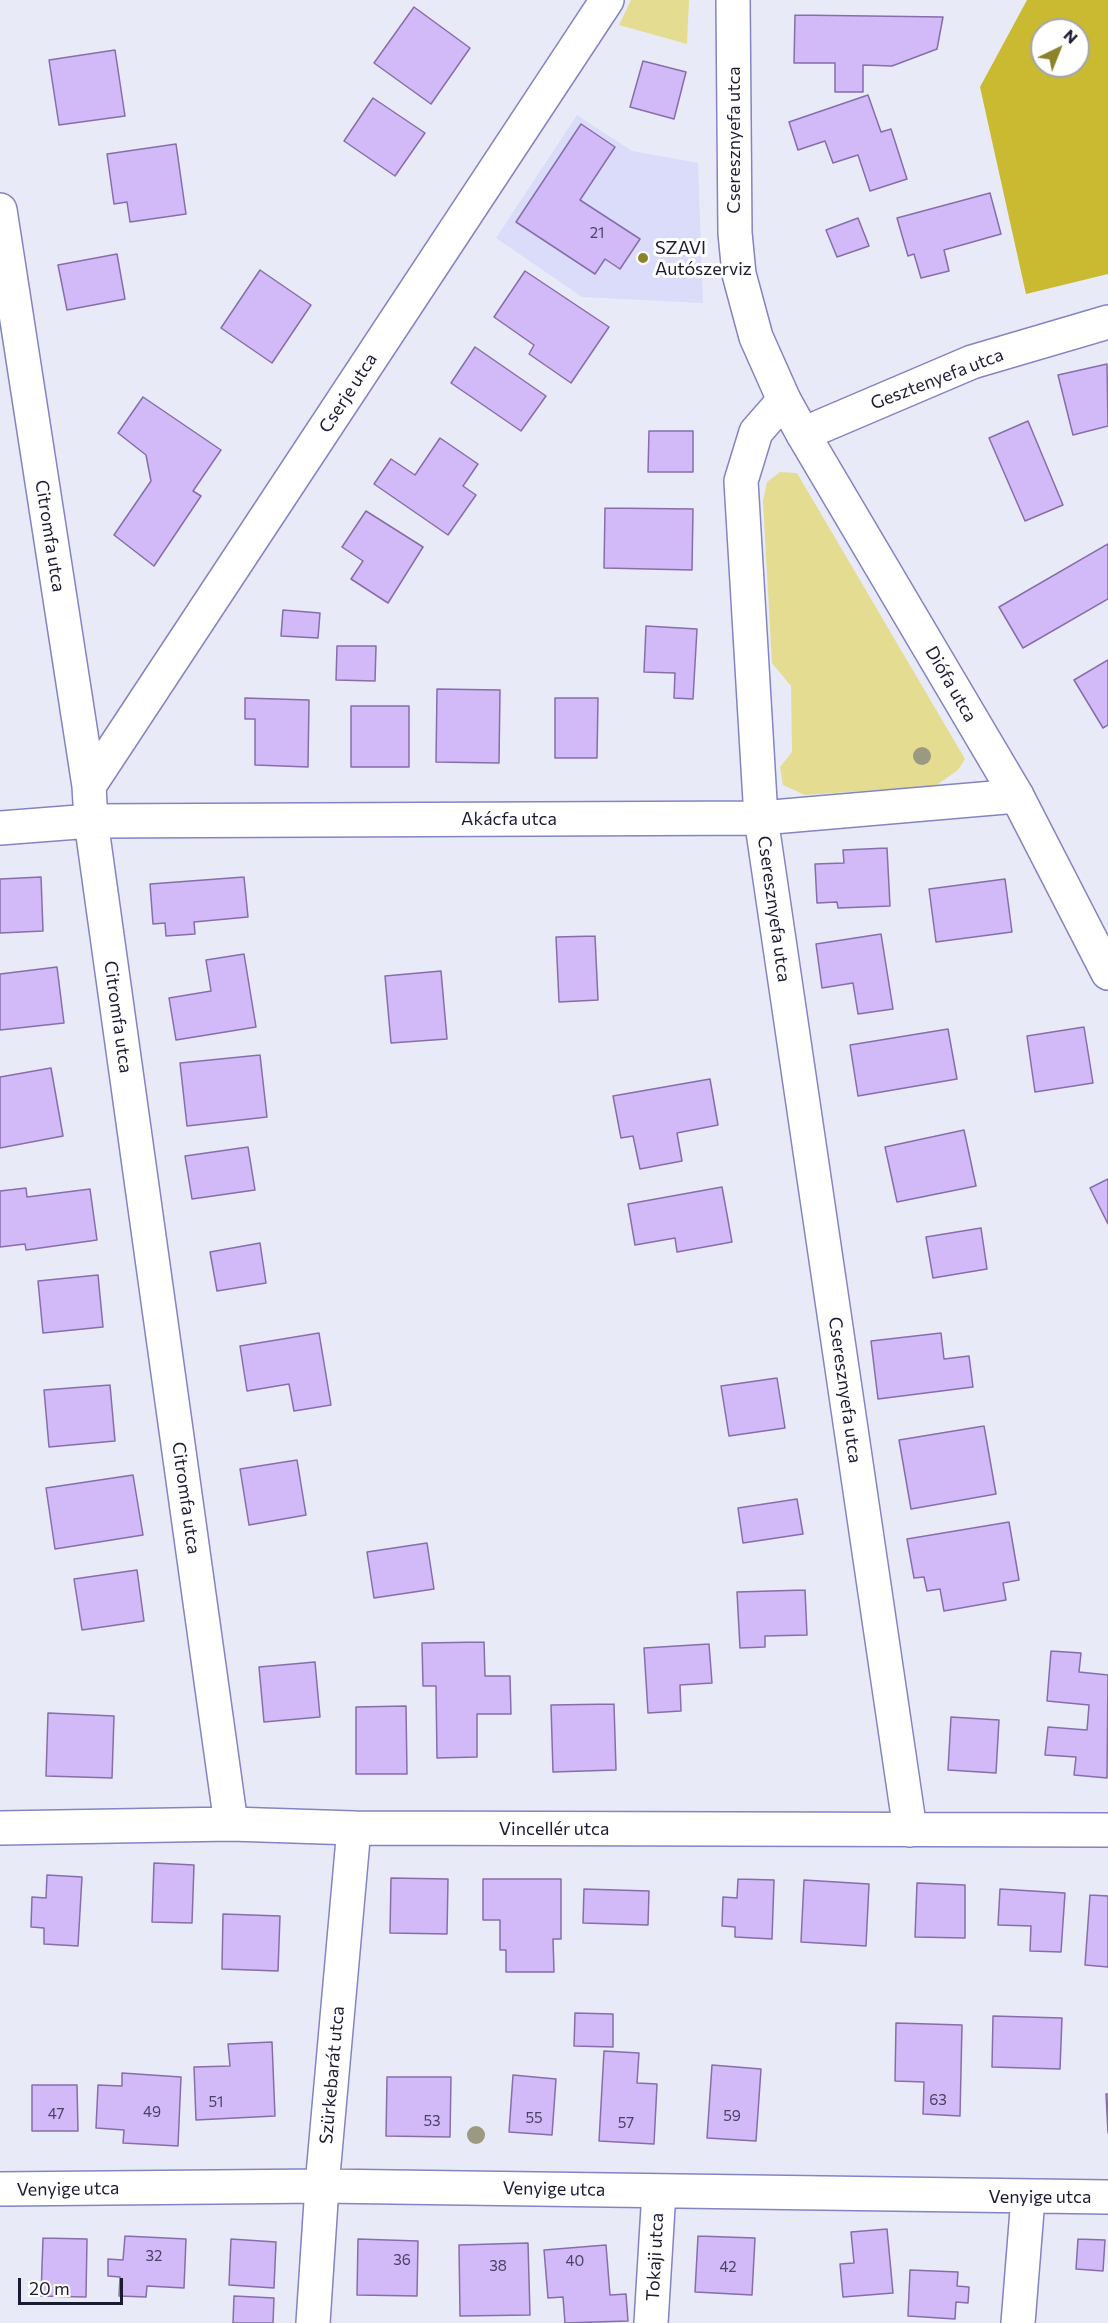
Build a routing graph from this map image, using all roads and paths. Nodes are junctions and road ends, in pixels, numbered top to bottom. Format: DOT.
graph roads {
  1 [pos="607,0"];
  2 [pos="733,0"];
  3 [pos="0,210"];
  4 [pos="1108,322"];
  5 [pos="784,400"];
  6 [pos="803,434"];
  7 [pos="89,786"];
  8 [pos="1017,796"];
  9 [pos="761,818"];
  10 [pos="91,821"];
  11 [pos="0,828"];
  12 [pos="1108,973"];
  13 [pos="231,1824"];
  14 [pos="0,1828"];
  15 [pos="354,1828"];
  16 [pos="910,1830"];
  17 [pos="1108,1830"];
  18 [pos="322,2186"];
  19 [pos="0,2189"];
  20 [pos="659,2191"];
  21 [pos="1108,2197"];
  22 [pos="1028,2198"];
  23 [pos="313,2323"];
  24 [pos="651,2323"];
  25 [pos="1018,2323"];
  1 -- 7 [label="street, Cserje utca"];
  2 -- 5 [label="street, Cseresznyefa utca"];
  3 -- 7 [label="street, Citromfa utca"];
  4 -- 6 [label="street, Gesztenyefa utca"];
  5 -- 6 [label="street, Diófa utca"];
  5 -- 9 [label="street, Cseresznyefa utca"];
  6 -- 8 [label="street, Diófa utca"];
  7 -- 10 [label="street, Citromfa utca"];
  8 -- 9 [label="street, Akácfa utca"];
  8 -- 12 [label="street, Diófa utca"];
  9 -- 10 [label="street, Akácfa utca"];
  9 -- 16 [label="street, Cseresznyefa utca"];
  10 -- 11 [label="street, Akácfa utca"];
  10 -- 13 [label="street, Citromfa utca"];
  13 -- 14 [label="street, Vincellér utca"];
  13 -- 15 [label="street, Vincellér utca"];
  15 -- 16 [label="street, Vincellér utca"];
  15 -- 18 [label="street, Szürkebarát utca"];
  16 -- 17 [label="street, Vincellér utca"];
  18 -- 19 [label="street, Venyige utca"];
  18 -- 20 [label="street, Venyige utca"];
  18 -- 23 [label="street, Szürkebarát utca"];
  20 -- 22 [label="street, Venyige utca"];
  20 -- 24 [label="street, Tokaji utca"];
  21 -- 22 [label="street, Venyige utca"];
  22 -- 25 [label="street"];
}
